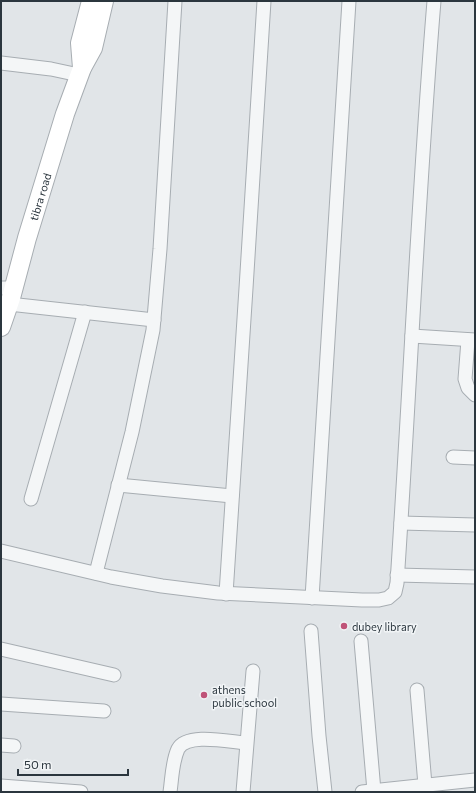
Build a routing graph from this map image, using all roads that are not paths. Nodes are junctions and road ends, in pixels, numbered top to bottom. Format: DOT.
graph roads {
  1 [pos="91,1"];
  2 [pos="104,1"];
  3 [pos="174,1"];
  4 [pos="264,1"];
  5 [pos="348,1"];
  6 [pos="434,1"];
  7 [pos="1,63"];
  8 [pos="80,72"];
  9 [pos="8,293"];
  10 [pos="85,312"];
  11 [pos="154,320"];
  12 [pos="1,327"];
  13 [pos="412,336"];
  14 [pos="471,340"];
  15 [pos="475,395"];
  16 [pos="453,457"];
  17 [pos="475,458"];
  18 [pos="118,485"];
  19 [pos="232,496"];
  20 [pos="31,499"];
  21 [pos="401,522"];
  22 [pos="475,525"];
  23 [pos="1,551"];
  24 [pos="96,573"];
  25 [pos="397,575"];
  26 [pos="475,577"];
  27 [pos="226,594"];
  28 [pos="312,598"];
  29 [pos="311,631"];
  30 [pos="361,641"];
  31 [pos="1,649"];
  32 [pos="253,671"];
  33 [pos="114,676"];
  34 [pos="417,690"];
  35 [pos="1,704"];
  36 [pos="104,711"];
  37 [pos="246,743"];
  38 [pos="475,780"];
  39 [pos="425,785"];
  40 [pos="1,786"];
  41 [pos="458,787"];
  42 [pos="54,791"];
  43 [pos="368,791"];
  44 [pos="81,792"];
  45 [pos="170,792"];
  46 [pos="243,792"];
  47 [pos="325,792"];
  1 -- 8 [label="street"];
  2 -- 8 [label="street"];
  3 -- 11 [label="street"];
  4 -- 19 [label="street"];
  5 -- 28 [label="street"];
  6 -- 13 [label="street"];
  7 -- 8 [label="street"];
  8 -- 9 [label="street, tibra road"];
  9 -- 10 [label="street"];
  9 -- 12 [label="street, tibra road"];
  10 -- 11 [label="street"];
  10 -- 20 [label="street"];
  11 -- 18 [label="street"];
  13 -- 14 [label="street"];
  13 -- 21 [label="street"];
  14 -- 15 [label="street"];
  16 -- 17 [label="street"];
  18 -- 19 [label="street"];
  18 -- 24 [label="street"];
  19 -- 27 [label="street"];
  21 -- 22 [label="street"];
  21 -- 25 [label="street"];
  23 -- 24 [label="street"];
  24 -- 27 [label="street"];
  25 -- 26 [label="street"];
  25 -- 28 [label="street"];
  27 -- 28 [label="street"];
  29 -- 47 [label="street"];
  30 -- 43 [label="street"];
  31 -- 33 [label="street"];
  32 -- 37 [label="street"];
  34 -- 39 [label="street"];
  35 -- 36 [label="street"];
  37 -- 45 [label="street"];
  37 -- 46 [label="street"];
  38 -- 41 [label="street"];
  39 -- 41 [label="street"];
  39 -- 43 [label="street"];
  40 -- 42 [label="street"];
  42 -- 44 [label="street"];
}
